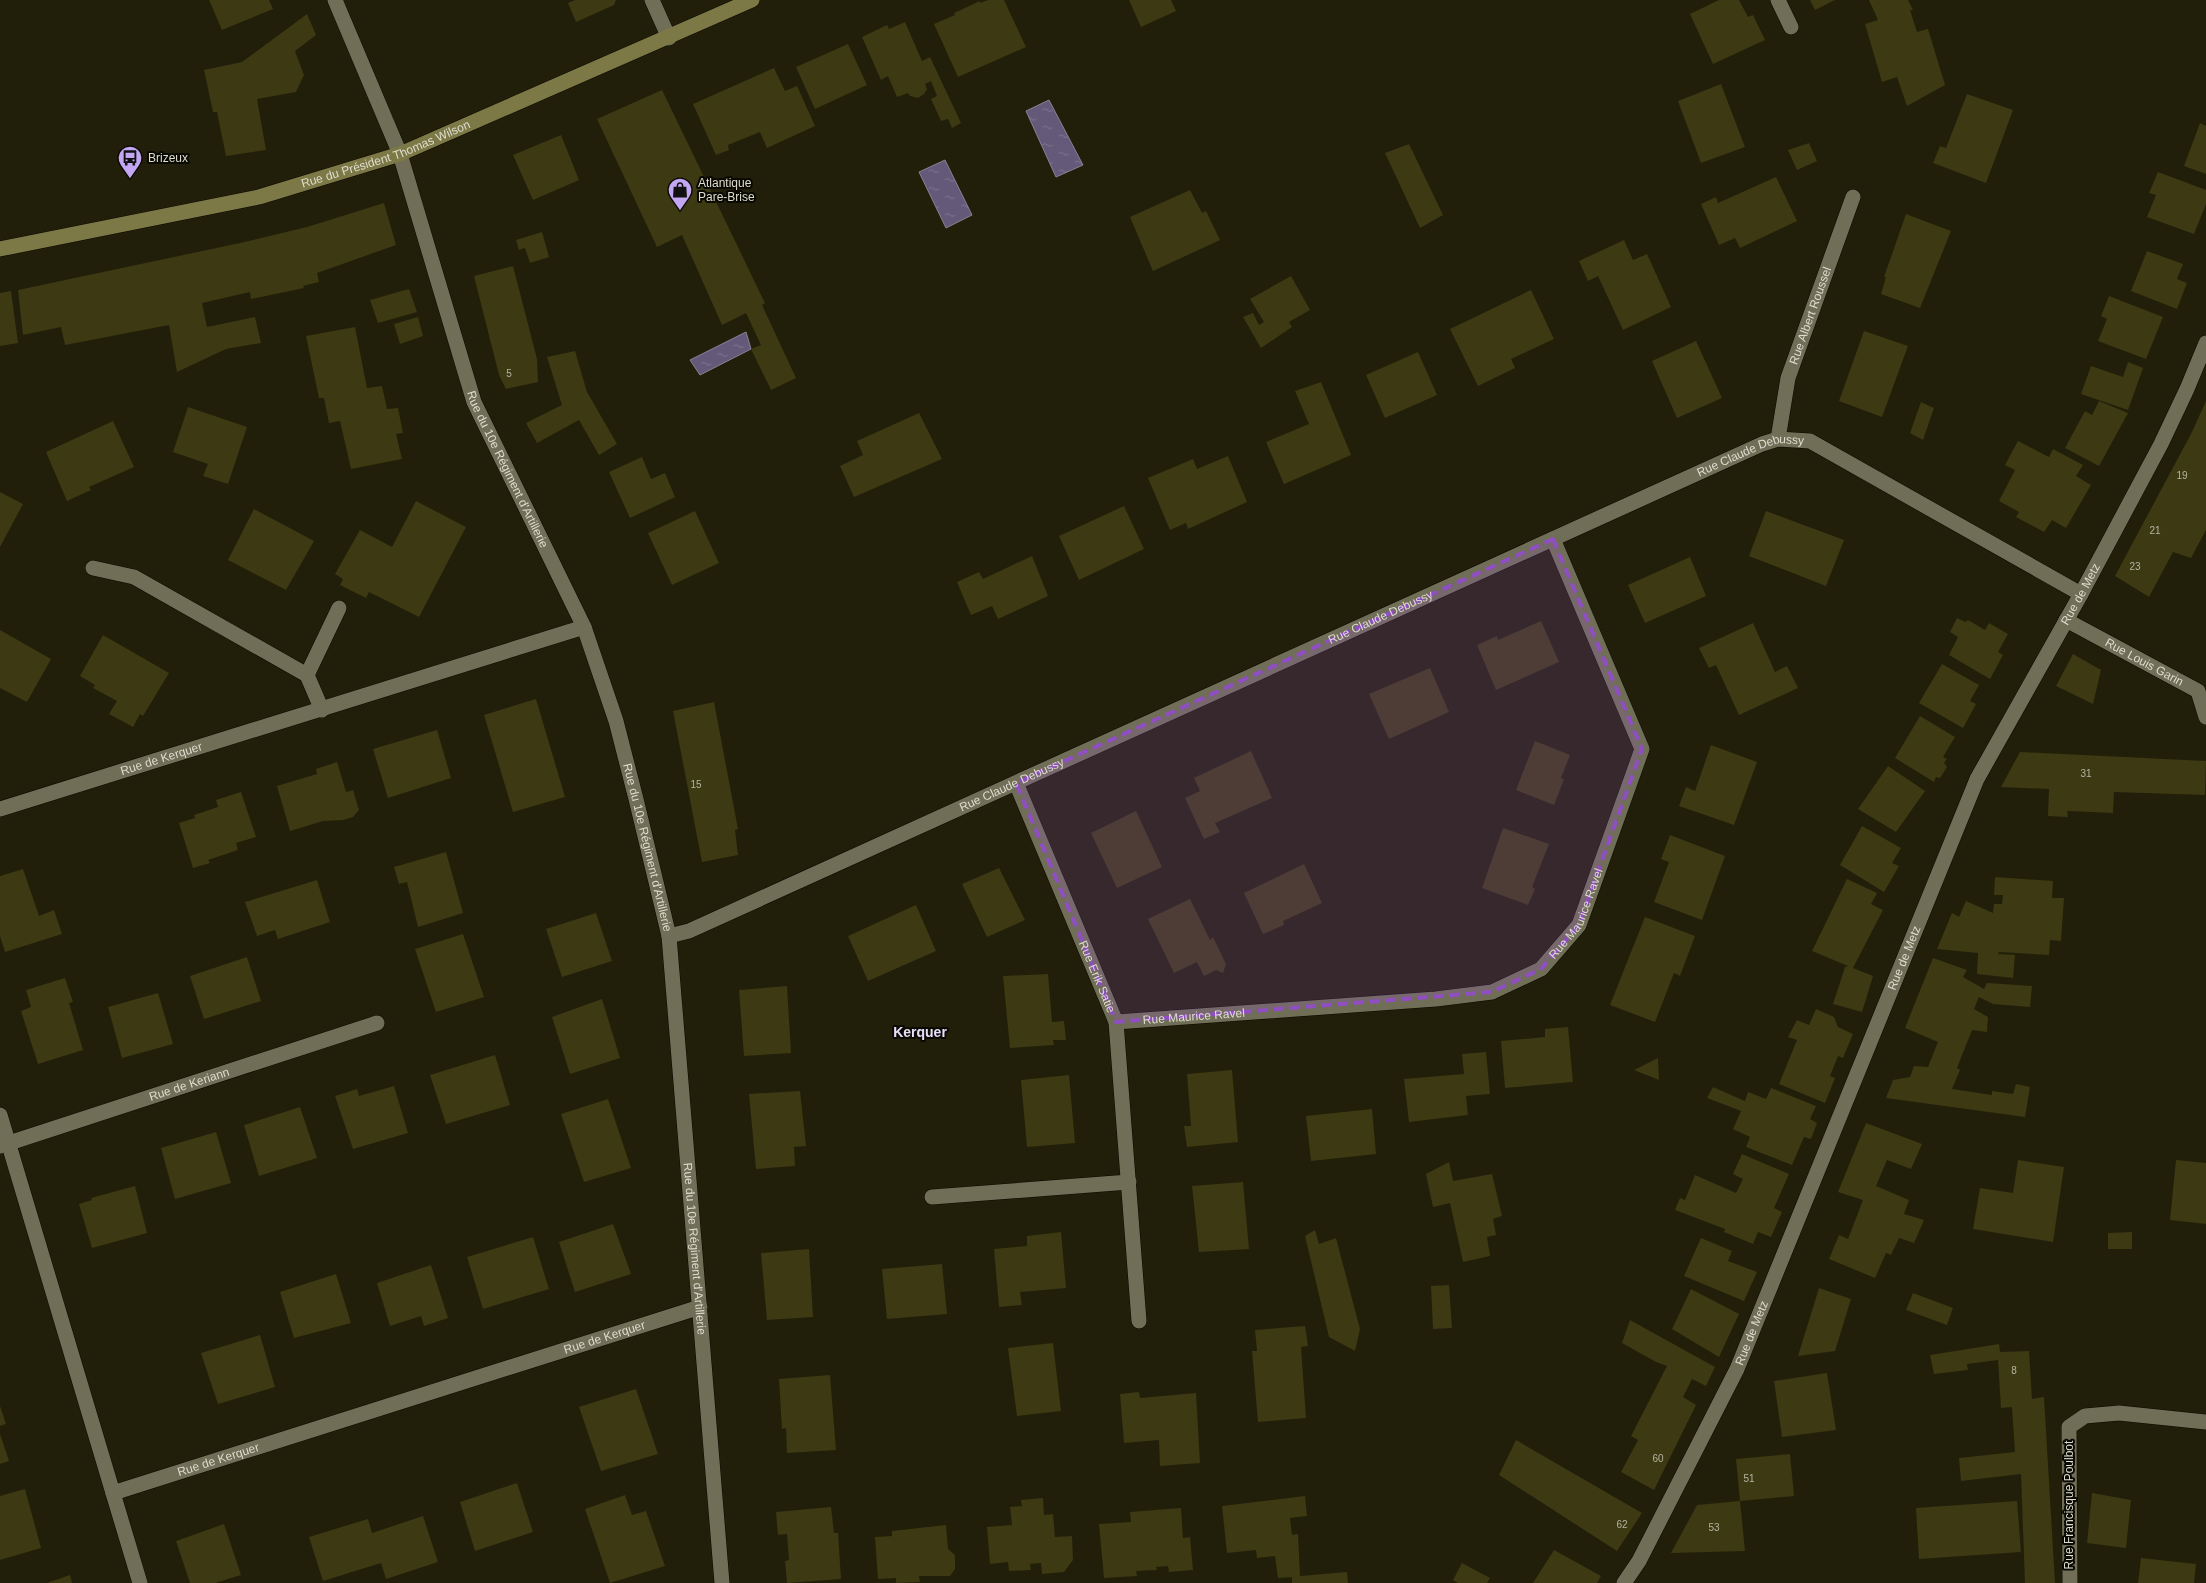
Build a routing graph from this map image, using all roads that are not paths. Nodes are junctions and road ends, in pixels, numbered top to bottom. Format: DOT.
graph roads {
  1 [pos="335,0"];
  2 [pos="652,0"];
  3 [pos="752,0"];
  4 [pos="1778,0"];
  5 [pos="1791,27"];
  6 [pos="669,38"];
  7 [pos="400,154"];
  8 [pos="1853,197"];
  9 [pos="0,249"];
  10 [pos="2206,342"];
  11 [pos="1778,439"];
  12 [pos="1553,539"];
  13 [pos="93,568"];
  14 [pos="2082,594"];
  15 [pos="340,608"];
  16 [pos="2066,620"];
  17 [pos="584,628"];
  18 [pos="307,675"];
  19 [pos="322,710"];
  20 [pos="2206,717"];
  21 [pos="1016,783"];
  22 [pos="0,809"];
  23 [pos="669,936"];
  24 [pos="1116,1022"];
  25 [pos="377,1024"];
  26 [pos="0,1115"];
  27 [pos="4,1145"];
  28 [pos="1129,1182"];
  29 [pos="932,1197"];
  30 [pos="700,1307"];
  31 [pos="1139,1321"];
  32 [pos="2206,1422"];
  33 [pos="113,1493"];
  34 [pos="140,1583"];
  35 [pos="722,1583"];
  36 [pos="1624,1583"];
  37 [pos="2070,1583"];
  1 -- 7 [label="street, Rue du 10e Régiment d'Artillerie"];
  2 -- 6 [label="street"];
  3 -- 6 [label="street, Rue du Président Thomas Wilson"];
  4 -- 5 [label="street"];
  6 -- 7 [label="street, Rue du Président Thomas Wilson"];
  7 -- 9 [label="street, Rue du Président Thomas Wilson"];
  7 -- 17 [label="street, Rue du 10e Régiment d'Artillerie"];
  8 -- 11 [label="street, Rue Albert Roussel"];
  10 -- 14 [label="street, Rue de Metz"];
  11 -- 12 [label="street, Rue Claude Debussy"];
  11 -- 14 [label="street, Rue Claude Debussy"];
  12 -- 21 [label="street, Rue Claude Debussy"];
  12 -- 24 [label="street, Rue Maurice Ravel"];
  13 -- 18 [label="street"];
  14 -- 16 [label="street, Rue de Metz"];
  15 -- 18 [label="street"];
  16 -- 20 [label="street, Rue Louis Garin"];
  16 -- 36 [label="street, Rue de Metz"];
  17 -- 19 [label="street, Rue de Kerquer"];
  17 -- 23 [label="street, Rue du 10e Régiment d'Artillerie"];
  18 -- 19 [label="street"];
  19 -- 22 [label="street, Rue de Kerquer"];
  21 -- 23 [label="street, Rue Claude Debussy"];
  21 -- 24 [label="street, Rue Erik Satie"];
  23 -- 30 [label="street, Rue du 10e Régiment d'Artillerie"];
  24 -- 28 [label="street, Rue Erik Satie"];
  25 -- 27 [label="street, Rue de Keriann"];
  26 -- 27 [label="street"];
  27 -- 33 [label="street"];
  28 -- 29 [label="street"];
  28 -- 31 [label="street, Rue Erik Satie"];
  30 -- 33 [label="street, Rue de Kerquer"];
  30 -- 35 [label="street, Rue du 10e Régiment d'Artillerie"];
  32 -- 37 [label="street, Rue Francisque Poulbot"];
  33 -- 34 [label="street"];
}
